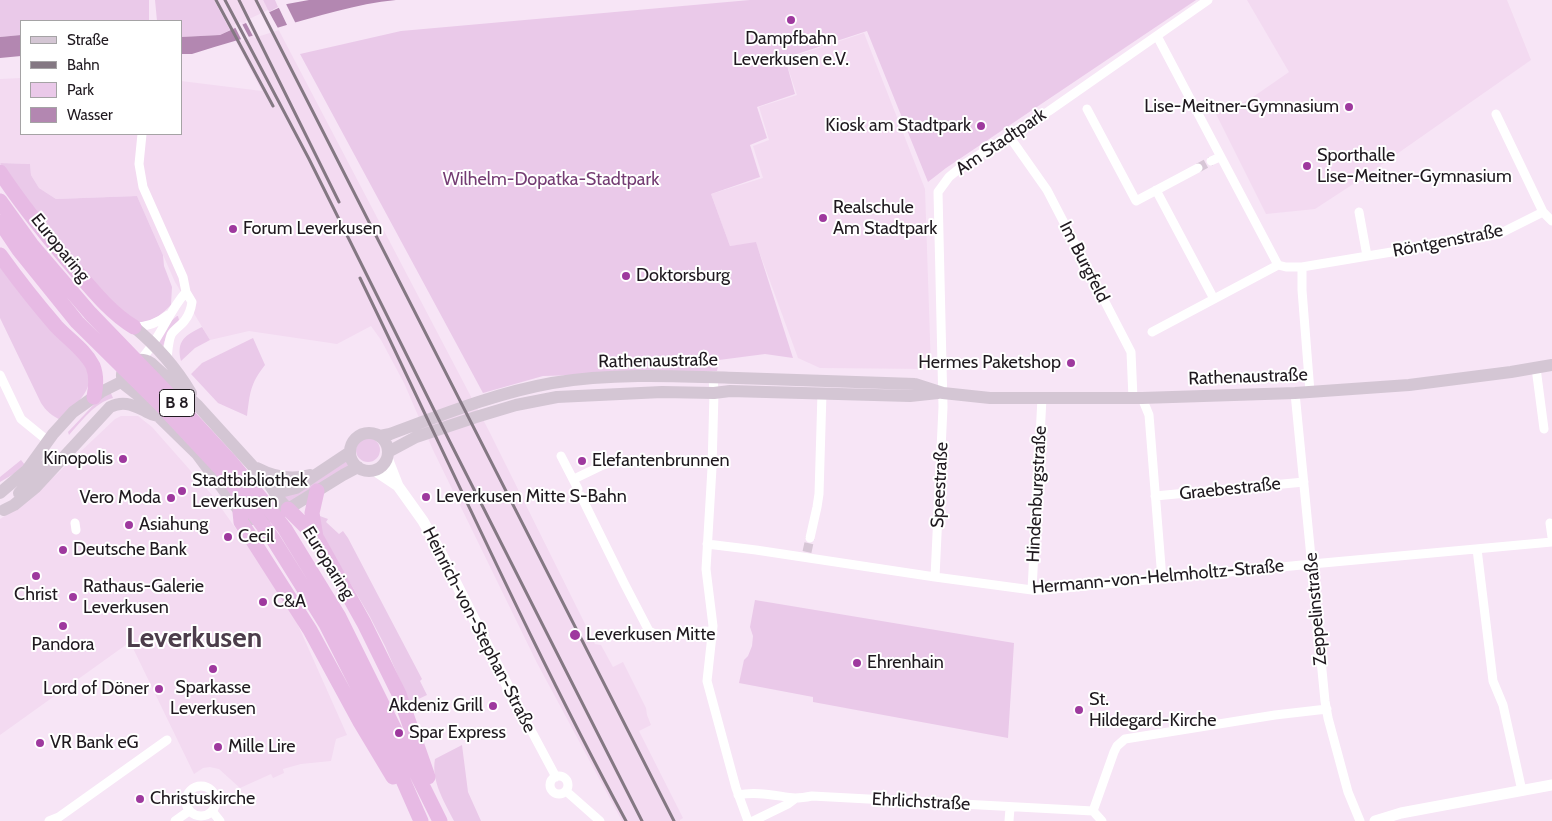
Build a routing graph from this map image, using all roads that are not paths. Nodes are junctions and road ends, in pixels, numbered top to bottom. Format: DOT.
graph roads {
  1 [pos="1208,0"];
  2 [pos="1157,36"];
  3 [pos="1087,109"];
  4 [pos="1496,114"];
  5 [pos="142,135"];
  6 [pos="1009,136"];
  7 [pos="1220,156"];
  8 [pos="1211,161"];
  9 [pos="1198,168"];
  10 [pos="0,172"];
  11 [pos="1156,190"];
  12 [pos="0,201"];
  13 [pos="1359,212"];
  14 [pos="1543,212"];
  15 [pos="1552,220"];
  16 [pos="0,222"];
  17 [pos="0,255"];
  18 [pos="1367,256"];
  19 [pos="1278,265"];
  20 [pos="1302,267"];
  21 [pos="186,292"];
  22 [pos="1214,299"];
  23 [pos="172,311"];
  24 [pos="121,319"];
  25 [pos="134,327"];
  26 [pos="1152,332"];
  27 [pos="154,343"];
  28 [pos="138,352"];
  29 [pos="84,354"];
  30 [pos="167,359"];
  31 [pos="1552,365"];
  32 [pos="1536,368"];
  33 [pos="0,375"];
  34 [pos="713,377"];
  35 [pos="122,378"];
  36 [pos="1310,392"];
  37 [pos="714,393"];
  38 [pos="822,393"];
  39 [pos="943,393"];
  40 [pos="1295,393"];
  41 [pos="94,397"];
  42 [pos="1042,398"];
  43 [pos="1137,398"];
  44 [pos="198,406"];
  45 [pos="158,416"];
  46 [pos="1544,429"];
  47 [pos="380,436"];
  48 [pos="48,441"];
  49 [pos="350,452"];
  50 [pos="387,455"];
  51 [pos="562,456"];
  52 [pos="52,464"];
  53 [pos="251,464"];
  54 [pos="712,464"];
  55 [pos="358,467"];
  56 [pos="374,470"];
  57 [pos="320,472"];
  58 [pos="574,479"];
  59 [pos="1304,482"];
  60 [pos="398,486"];
  61 [pos="269,489"];
  62 [pos="317,491"];
  63 [pos="0,494"];
  64 [pos="1155,496"];
  65 [pos="286,510"];
  66 [pos="2,511"];
  67 [pos="243,515"];
  68 [pos="1550,523"];
  69 [pos="316,537"];
  70 [pos="1552,537"];
  71 [pos="810,538"];
  72 [pos="1552,542"];
  73 [pos="707,544"];
  74 [pos="1477,549"];
  75 [pos="1312,564"];
  76 [pos="935,577"];
  77 [pos="1162,579"];
  78 [pos="1032,590"];
  79 [pos="713,632"];
  80 [pos="509,689"];
  81 [pos="1327,709"];
  82 [pos="167,740"];
  83 [pos="1552,784"];
  84 [pos="1522,791"];
  85 [pos="738,795"];
  86 [pos="796,798"];
  87 [pos="1010,808"];
  88 [pos="189,811"];
  89 [pos="212,811"];
  90 [pos="1093,812"];
  91 [pos="421,820"];
  92 [pos="49,821"];
  93 [pos="175,821"];
  94 [pos="220,821"];
  95 [pos="441,821"];
  96 [pos="600,821"];
  97 [pos="748,821"];
  98 [pos="753,821"];
  99 [pos="1009,821"];
  100 [pos="1102,821"];
  101 [pos="1360,821"];
  102 [pos="1375,821"];
  1 -- 2 [label="street, Am Stadtpark"];
  2 -- 6 [label="street, Am Stadtpark"];
  2 -- 7 [label="street"];
  3 -- 11 [label="street"];
  4 -- 14 [label="street"];
  5 -- 21 [label="street"];
  6 -- 39 [label="street, Am Stadtpark"];
  6 -- 43 [label="street, Im Burgfeld"];
  7 -- 8 [label="street"];
  7 -- 19 [label="street"];
  9 -- 11 [label="street"];
  10 -- 24 [label="highway"];
  11 -- 22 [label="street"];
  12 -- 95 [label="highway, Europaring / B 8"];
  13 -- 18 [label="street"];
  14 -- 15 [label="street"];
  14 -- 18 [label="street, Röntgenstraße"];
  16 -- 91 [label="highway, Europaring / B 8"];
  17 -- 29 [label="highway"];
  18 -- 20 [label="street, Röntgenstraße"];
  19 -- 20 [label="street, Röntgenstraße"];
  19 -- 22 [label="street"];
  20 -- 36 [label="street"];
  21 -- 23 [label="street"];
  21 -- 30 [label="street"];
  22 -- 26 [label="street"];
  23 -- 25 [label="street"];
  23 -- 27 [label="street"];
  24 -- 25 [label="highway"];
  24 -- 28 [label="highway"];
  25 -- 27 [label="main road, Europaring"];
  27 -- 28 [label="street"];
  27 -- 30 [label="main road, Europaring"];
  28 -- 35 [label="main road"];
  28 -- 44 [label="main road, Europaring"];
  29 -- 35 [label="highway"];
  29 -- 41 [label="highway"];
  30 -- 44 [label="main road, Europaring"];
  31 -- 32 [label="main road, Rathenaustraße"];
  32 -- 36 [label="main road, Rathenaustraße"];
  32 -- 46 [label="street"];
  33 -- 48 [label="street"];
  34 -- 37 [label="street"];
  34 -- 39 [label="main road, Rathenaustraße"];
  34 -- 47 [label="main road, Rathenaustraße"];
  35 -- 41 [label="main road"];
  35 -- 45 [label="main road"];
  36 -- 40 [label="main road, Rathenaustraße"];
  37 -- 38 [label="main road, Rathenaustraße"];
  37 -- 50 [label="main road, Rathenaustraße"];
  37 -- 54 [label="street"];
  38 -- 39 [label="main road, Rathenaustraße"];
  38 -- 71 [label="street"];
  39 -- 42 [label="main road, Rathenaustraße"];
  39 -- 76 [label="street, Speestraße"];
  40 -- 43 [label="main road, Rathenaustraße"];
  40 -- 59 [label="street, Zeppelinstraße"];
  41 -- 48 [label="main road"];
  41 -- 52 [label="main road"];
  42 -- 43 [label="main road, Rathenaustraße"];
  42 -- 78 [label="street, Hindenburgstraße"];
  43 -- 64 [label="street, Im Burgfeld"];
  44 -- 53 [label="main road, Europaring"];
  45 -- 52 [label="main road"];
  45 -- 67 [label="main road"];
  47 -- 49 [label="main road"];
  47 -- 50 [label="main road"];
  48 -- 63 [label="main road"];
  49 -- 55 [label="main road"];
  49 -- 57 [label="main road"];
  50 -- 56 [label="main road"];
  50 -- 60 [label="street, Heinrich-von-Stephan-Straße"];
  51 -- 58 [label="street"];
  52 -- 66 [label="main road"];
  53 -- 57 [label="main road"];
  53 -- 61 [label="main road, Europaring"];
  54 -- 58 [label="street"];
  54 -- 73 [label="street"];
  55 -- 56 [label="main road"];
  55 -- 62 [label="main road"];
  56 -- 60 [label="street, Heinrich-von-Stephan-Straße"];
  57 -- 61 [label="main road"];
  58 -- 79 [label="street"];
  59 -- 64 [label="street, Graebestraße"];
  59 -- 75 [label="street, Zeppelinstraße"];
  60 -- 80 [label="street, Heinrich-von-Stephan-Straße"];
  61 -- 65 [label="main road, Europaring"];
  61 -- 67 [label="main road"];
  62 -- 65 [label="main road"];
  62 -- 69 [label="highway"];
  64 -- 77 [label="street, Im Burgfeld"];
  65 -- 67 [label="main road"];
  65 -- 69 [label="highway"];
  67 -- 91 [label="highway"];
  68 -- 70 [label="street"];
  69 -- 95 [label="highway"];
  72 -- 74 [label="street, Hermann-von-Helmholtz-Straße"];
  73 -- 76 [label="street, Hermann-von-Helmholtz-Straße"];
  73 -- 79 [label="street"];
  74 -- 75 [label="street, Hermann-von-Helmholtz-Straße"];
  74 -- 84 [label="street"];
  75 -- 77 [label="street, Hermann-von-Helmholtz-Straße"];
  75 -- 81 [label="street, Zeppelinstraße"];
  76 -- 78 [label="street, Hermann-von-Helmholtz-Straße"];
  77 -- 78 [label="street, Hermann-von-Helmholtz-Straße"];
  79 -- 85 [label="street"];
  80 -- 96 [label="street, Heinrich-von-Stephan-Straße"];
  81 -- 90 [label="street"];
  81 -- 101 [label="street, Zeppelinstraße"];
  82 -- 92 [label="street"];
  83 -- 84 [label="street"];
  84 -- 102 [label="street"];
  85 -- 86 [label="street, Ehrlichstraße"];
  85 -- 97 [label="street"];
  86 -- 87 [label="street, Ehrlichstraße"];
  86 -- 98 [label="street, Ehrlichstraße"];
  87 -- 90 [label="street, Ehrlichstraße"];
  87 -- 99 [label="street"];
  88 -- 89 [label="street"];
  88 -- 89 [label="street"];
  88 -- 93 [label="street"];
  89 -- 94 [label="street"];
  90 -- 100 [label="street"];
}
